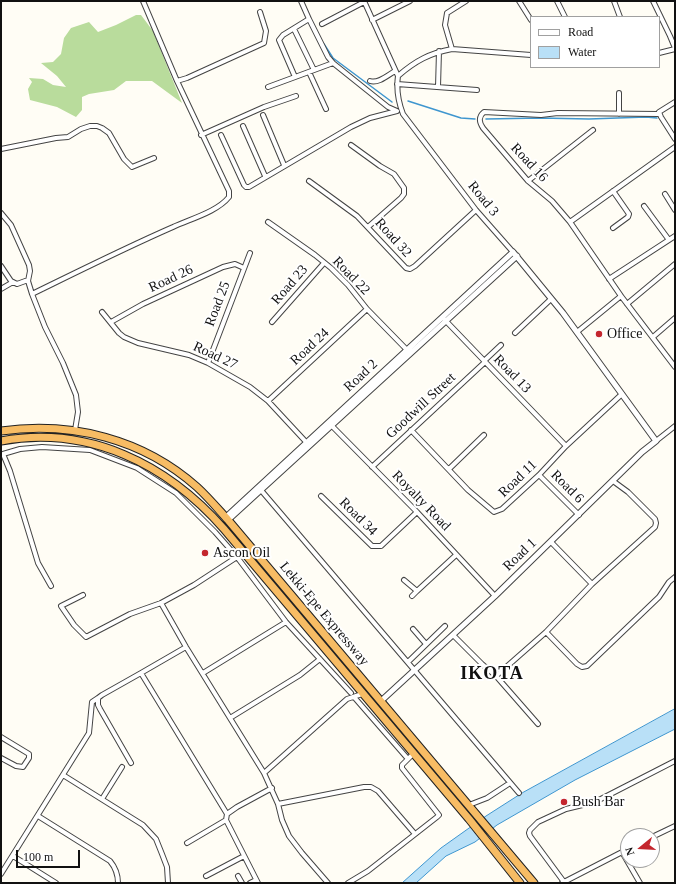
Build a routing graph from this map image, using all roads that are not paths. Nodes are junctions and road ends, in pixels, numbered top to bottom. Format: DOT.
graph roads {
  1 [pos="143,1"];
  2 [pos="301,1"];
  3 [pos="364,1"];
  4 [pos="410,1"];
  5 [pos="466,1"];
  6 [pos="519,1"];
  7 [pos="557,1"];
  8 [pos="614,1"];
  9 [pos="653,1"];
  10 [pos="260,12"];
  11 [pos="564,16"];
  12 [pos="620,16"];
  13 [pos="530,18"];
  14 [pos="309,20"];
  15 [pos="372,20"];
  16 [pos="322,24"];
  17 [pos="294,29"];
  18 [pos="675,48"];
  19 [pos="452,49"];
  20 [pos="439,51"];
  21 [pos="660,54"];
  22 [pos="530,55"];
  23 [pos="333,63"];
  24 [pos="312,71"];
  25 [pos="395,71"];
  26 [pos="398,76"];
  27 [pos="295,77"];
  28 [pos="176,81"];
  29 [pos="370,82"];
  30 [pos="397,84"];
  31 [pos="268,87"];
  32 [pos="438,87"];
  33 [pos="477,90"];
  34 [pos="619,92"];
  35 [pos="296,96"];
  36 [pos="675,102"];
  37 [pos="326,109"];
  38 [pos="397,111"];
  39 [pos="403,114"];
  40 [pos="618,114"];
  41 [pos="659,114"];
  42 [pos="263,116"];
  43 [pos="243,126"];
  44 [pos="593,130"];
  45 [pos="202,135"];
  46 [pos="220,135"];
  47 [pos="675,139"];
  48 [pos="351,145"];
  49 [pos="675,147"];
  50 [pos="1,149"];
  51 [pos="154,158"];
  52 [pos="284,165"];
  53 [pos="265,176"];
  54 [pos="308,181"];
  55 [pos="528,181"];
  56 [pos="613,191"];
  57 [pos="665,194"];
  58 [pos="644,206"];
  59 [pos="476,210"];
  60 [pos="675,210"];
  61 [pos="1,213"];
  62 [pos="268,222"];
  63 [pos="570,222"];
  64 [pos="368,227"];
  65 [pos="613,228"];
  66 [pos="675,236"];
  67 [pos="669,240"];
  68 [pos="250,253"];
  69 [pos="515,254"];
  70 [pos="324,263"];
  71 [pos="675,264"];
  72 [pos="1,266"];
  73 [pos="244,268"];
  74 [pos="610,279"];
  75 [pos="28,280"];
  76 [pos="13,282"];
  77 [pos="1,289"];
  78 [pos="32,294"];
  79 [pos="621,296"];
  80 [pos="551,299"];
  81 [pos="627,304"];
  82 [pos="367,309"];
  83 [pos="102,312"];
  84 [pos="675,318"];
  85 [pos="444,319"];
  86 [pos="111,322"];
  87 [pos="272,322"];
  88 [pos="576,332"];
  89 [pos="515,333"];
  90 [pos="652,337"];
  91 [pos="501,345"];
  92 [pos="409,352"];
  93 [pos="485,362"];
  94 [pos="208,363"];
  95 [pos="675,367"];
  96 [pos="622,394"];
  97 [pos="268,401"];
  98 [pos="330,424"];
  99 [pos="675,426"];
  100 [pos="75,430"];
  101 [pos="412,430"];
  102 [pos="1,431"];
  103 [pos="484,435"];
  104 [pos="1,441"];
  105 [pos="656,441"];
  106 [pos="307,443"];
  107 [pos="566,446"];
  108 [pos="2,455"];
  109 [pos="372,467"];
  110 [pos="449,469"];
  111 [pos="539,475"];
  112 [pos="613,481"];
  113 [pos="260,488"];
  114 [pos="321,496"];
  115 [pos="417,512"];
  116 [pos="579,515"];
  117 [pos="227,519"];
  118 [pos="551,542"];
  119 [pos="456,555"];
  120 [pos="237,557"];
  121 [pos="675,577"];
  122 [pos="404,580"];
  123 [pos="592,584"];
  124 [pos="51,586"];
  125 [pos="417,591"];
  126 [pos="83,595"];
  127 [pos="412,596"];
  128 [pos="495,596"];
  129 [pos="161,603"];
  130 [pos="286,622"];
  131 [pos="445,626"];
  132 [pos="413,629"];
  133 [pos="546,632"];
  134 [pos="453,635"];
  135 [pos="426,644"];
  136 [pos="186,647"];
  137 [pos="320,660"];
  138 [pos="408,662"];
  139 [pos="415,671"];
  140 [pos="141,673"];
  141 [pos="203,673"];
  142 [pos="496,676"];
  143 [pos="355,686"];
  144 [pos="362,694"];
  145 [pos="352,695"];
  146 [pos="98,698"];
  147 [pos="381,701"];
  148 [pos="230,718"];
  149 [pos="538,724"];
  150 [pos="1,737"];
  151 [pos="411,757"];
  152 [pos="1,758"];
  153 [pos="675,761"];
  154 [pos="131,762"];
  155 [pos="122,767"];
  156 [pos="264,773"];
  157 [pos="63,775"];
  158 [pos="510,783"];
  159 [pos="272,788"];
  160 [pos="519,793"];
  161 [pos="102,799"];
  162 [pos="278,804"];
  163 [pos="468,805"];
  164 [pos="227,814"];
  165 [pos="38,816"];
  166 [pos="226,820"];
  167 [pos="675,826"];
  168 [pos="660,833"];
  169 [pos="415,834"];
  170 [pos="187,843"];
  171 [pos="620,853"];
  172 [pos="13,856"];
  173 [pos="244,856"];
  174 [pos="631,868"];
  175 [pos="1,874"];
  176 [pos="206,876"];
  177 [pos="238,876"];
  178 [pos="257,881"];
  179 [pos="517,881"];
  180 [pos="56,883"];
  181 [pos="118,883"];
  182 [pos="168,883"];
  183 [pos="242,883"];
  184 [pos="250,883"];
  185 [pos="328,883"];
  186 [pos="348,883"];
  187 [pos="534,883"];
  188 [pos="563,883"];
  189 [pos="640,883"];
  1 -- 28 [label="street"];
  2 -- 14 [label="street"];
  3 -- 15 [label="street"];
  3 -- 16 [label="street"];
  4 -- 15 [label="street"];
  5 -- 19 [label="street"];
  6 -- 13 [label="street"];
  7 -- 11 [label="street"];
  8 -- 12 [label="street"];
  9 -- 18 [label="street"];
  10 -- 28 [label="street"];
  14 -- 17 [label="street"];
  14 -- 23 [label="street"];
  15 -- 25 [label="street"];
  17 -- 24 [label="street"];
  17 -- 27 [label="street"];
  18 -- 21 [label="street"];
  19 -- 20 [label="street"];
  19 -- 22 [label="street"];
  20 -- 26 [label="street"];
  20 -- 32 [label="street"];
  23 -- 24 [label="street"];
  23 -- 38 [label="street"];
  24 -- 27 [label="street"];
  24 -- 37 [label="street"];
  25 -- 26 [label="street"];
  25 -- 29 [label="street"];
  26 -- 30 [label="street, Road 3"];
  27 -- 31 [label="street"];
  28 -- 45 [label="street"];
  30 -- 32 [label="street"];
  30 -- 39 [label="street, Road 3"];
  32 -- 33 [label="street"];
  34 -- 40 [label="street"];
  35 -- 45 [label="street"];
  36 -- 41 [label="street"];
  38 -- 39 [label="street"];
  38 -- 52 [label="street"];
  39 -- 59 [label="street, Road 3"];
  40 -- 41 [label="street, Road 16"];
  40 -- 55 [label="street, Road 16"];
  41 -- 47 [label="street"];
  42 -- 52 [label="street"];
  43 -- 53 [label="street"];
  44 -- 55 [label="street"];
  45 -- 78 [label="street"];
  46 -- 53 [label="street"];
  48 -- 64 [label="street"];
  49 -- 56 [label="street"];
  50 -- 51 [label="street"];
  52 -- 53 [label="street"];
  54 -- 64 [label="street, Road 32"];
  55 -- 63 [label="street, Road 16"];
  56 -- 63 [label="street"];
  56 -- 65 [label="street"];
  57 -- 60 [label="street"];
  58 -- 67 [label="street"];
  59 -- 64 [label="street, Road 32"];
  59 -- 69 [label="street, Road 3"];
  61 -- 75 [label="street"];
  62 -- 70 [label="street, Road 22"];
  63 -- 74 [label="street, Road 16"];
  66 -- 67 [label="street"];
  67 -- 74 [label="street"];
  68 -- 73 [label="street, Road 25"];
  69 -- 80 [label="street, Road 3"];
  69 -- 85 [label="street, Road 2"];
  70 -- 82 [label="street, Road 22"];
  70 -- 87 [label="street, Road 23"];
  71 -- 81 [label="street"];
  72 -- 76 [label="street"];
  73 -- 86 [label="street, Road 26"];
  73 -- 94 [label="street, Road 25"];
  74 -- 79 [label="street, Road 16"];
  75 -- 76 [label="street"];
  75 -- 78 [label="street"];
  76 -- 77 [label="street"];
  78 -- 100 [label="street"];
  79 -- 81 [label="street, Road 16"];
  79 -- 88 [label="street"];
  80 -- 88 [label="street, Road 3"];
  80 -- 89 [label="street"];
  81 -- 90 [label="street, Road 16"];
  82 -- 92 [label="street, Road 22"];
  82 -- 97 [label="street, Road 24"];
  83 -- 86 [label="street, Road 27"];
  84 -- 90 [label="street"];
  85 -- 92 [label="street, Road 2"];
  85 -- 93 [label="street, Road 13"];
  86 -- 94 [label="street, Road 27"];
  88 -- 96 [label="street, Road 3"];
  90 -- 95 [label="street, Road 16"];
  91 -- 93 [label="street, Goodwill Street"];
  92 -- 98 [label="street, Road 2"];
  93 -- 101 [label="street, Goodwill Street"];
  93 -- 107 [label="street, Road 13"];
  94 -- 97 [label="street, Road 27"];
  96 -- 105 [label="street, Road 3"];
  96 -- 107 [label="street, Road 11"];
  97 -- 106 [label="street, Road 27"];
  98 -- 106 [label="street, Road 2"];
  98 -- 109 [label="street, Royalty Road"];
  98 -- 113 [label="street, Road 2"];
  99 -- 105 [label="street, Road 1"];
  100 -- 102 [label="highway, Lekki-Epe Expressway"];
  100 -- 117 [label="highway, Lekki-Epe Expressway"];
  101 -- 109 [label="street, Goodwill Street"];
  101 -- 110 [label="street, Road 11"];
  103 -- 110 [label="street"];
  104 -- 143 [label="highway, Lekki-Epe Expressway"];
  105 -- 112 [label="street, Road 1"];
  106 -- 113 [label="street, Road 2"];
  107 -- 111 [label="street, Road 11"];
  108 -- 120 [label="street"];
  108 -- 124 [label="street"];
  109 -- 115 [label="street, Royalty Road"];
  110 -- 111 [label="street, Road 11"];
  111 -- 116 [label="street, Road 6"];
  112 -- 116 [label="street, Road 1"];
  112 -- 123 [label="street"];
  113 -- 117 [label="street, Road 2"];
  113 -- 138 [label="street"];
  114 -- 115 [label="street, Road 34"];
  115 -- 119 [label="street, Royalty Road"];
  116 -- 118 [label="street, Road 1"];
  117 -- 147 [label="highway, Lekki-Epe Expressway"];
  118 -- 123 [label="street"];
  118 -- 128 [label="street, Road 1"];
  119 -- 125 [label="street"];
  119 -- 128 [label="street, Royalty Road"];
  120 -- 129 [label="street"];
  120 -- 130 [label="street"];
  121 -- 133 [label="street"];
  122 -- 125 [label="street"];
  123 -- 133 [label="street"];
  125 -- 127 [label="street"];
  126 -- 129 [label="street"];
  128 -- 134 [label="street, Road 1"];
  129 -- 136 [label="street"];
  130 -- 137 [label="street"];
  130 -- 141 [label="street"];
  131 -- 135 [label="street"];
  132 -- 135 [label="street"];
  133 -- 142 [label="street"];
  134 -- 139 [label="street, Road 1"];
  134 -- 142 [label="street"];
  135 -- 138 [label="street"];
  136 -- 140 [label="street"];
  136 -- 141 [label="street"];
  137 -- 145 [label="street"];
  137 -- 148 [label="street"];
  138 -- 139 [label="street"];
  139 -- 147 [label="street, Road 1"];
  139 -- 158 [label="street"];
  140 -- 146 [label="street"];
  140 -- 164 [label="street"];
  141 -- 148 [label="street"];
  142 -- 149 [label="street"];
  143 -- 144 [label="highway, Lekki-Epe Expressway"];
  143 -- 145 [label="street"];
  144 -- 145 [label="street"];
  144 -- 151 [label="highway, Lekki-Epe Expressway"];
  145 -- 151 [label="street"];
  145 -- 156 [label="street"];
  146 -- 154 [label="street"];
  146 -- 157 [label="street"];
  147 -- 163 [label="highway, Lekki-Epe Expressway"];
  148 -- 156 [label="street"];
  150 -- 152 [label="street"];
  151 -- 169 [label="street"];
  151 -- 179 [label="highway, Lekki-Epe Expressway"];
  153 -- 188 [label="street"];
  155 -- 161 [label="street"];
  156 -- 159 [label="street"];
  157 -- 161 [label="street"];
  157 -- 165 [label="street"];
  158 -- 160 [label="street"];
  158 -- 163 [label="street"];
  159 -- 162 [label="street"];
  159 -- 164 [label="street"];
  161 -- 182 [label="street"];
  162 -- 169 [label="street"];
  162 -- 185 [label="street"];
  163 -- 187 [label="highway, Lekki-Epe Expressway"];
  164 -- 166 [label="street"];
  165 -- 172 [label="street"];
  165 -- 181 [label="street"];
  166 -- 170 [label="street"];
  166 -- 173 [label="street"];
  167 -- 168 [label="street"];
  169 -- 186 [label="street"];
  171 -- 188 [label="street"];
  172 -- 175 [label="street"];
  172 -- 180 [label="street"];
  173 -- 176 [label="street"];
  173 -- 178 [label="street"];
  174 -- 189 [label="street"];
  177 -- 183 [label="street"];
  178 -- 184 [label="street"];
}
